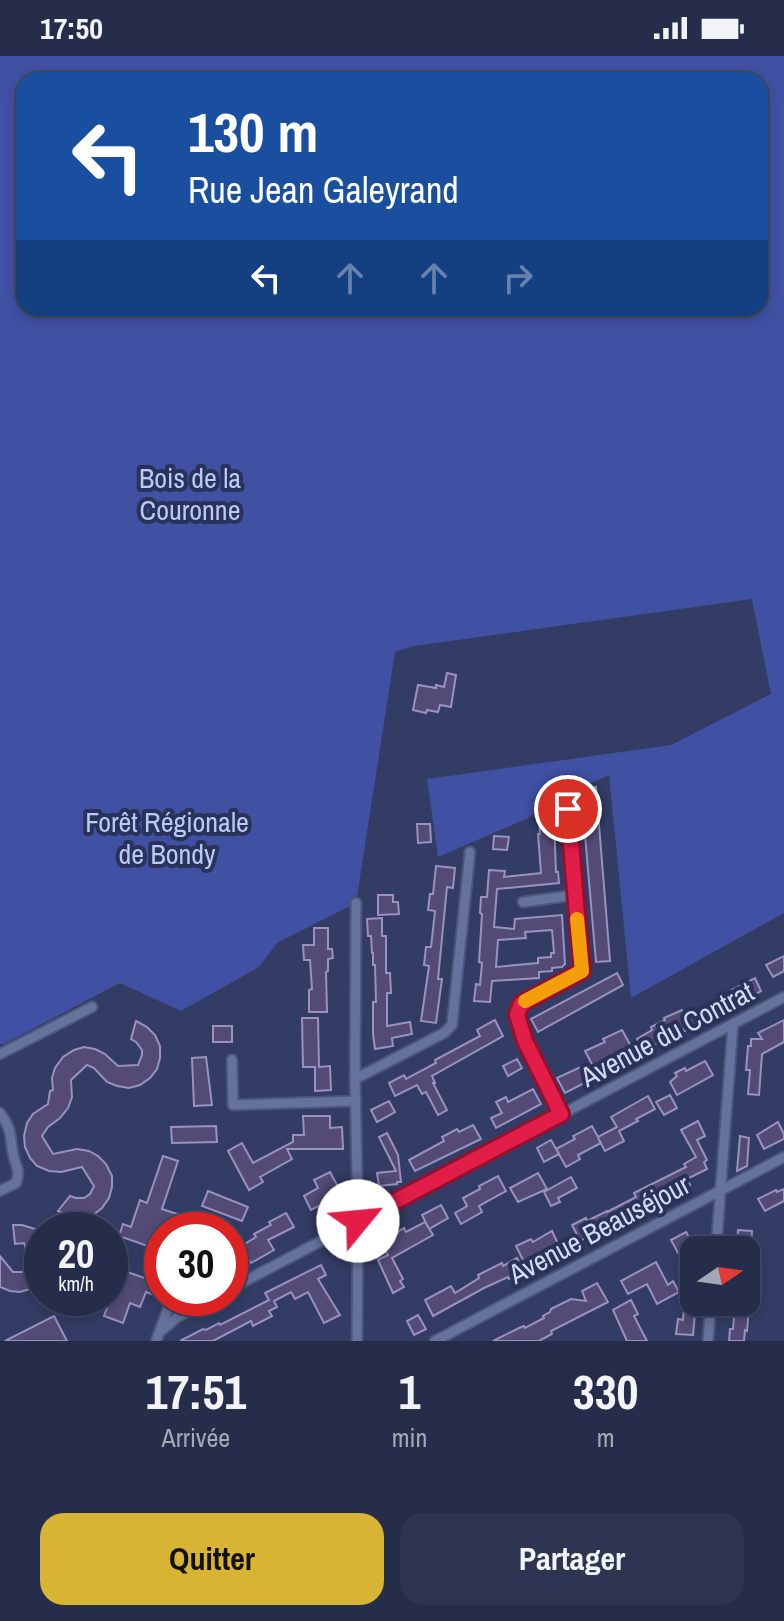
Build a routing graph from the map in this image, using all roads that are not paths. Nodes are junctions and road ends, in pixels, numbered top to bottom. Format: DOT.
graph roads {
  1 [pos="568,809"];
  2 [pos="470,852"];
  3 [pos="575,895"];
  4 [pos="523,902"];
  5 [pos="356,903"];
  6 [pos="784,997"];
  7 [pos="92,1007"];
  8 [pos="733,1024"];
  9 [pos="0,1054"];
  10 [pos="232,1060"];
  11 [pos="355,1079"];
  12 [pos="356,1101"];
  13 [pos="0,1113"];
  14 [pos="561,1114"];
  15 [pos="784,1157"];
  16 [pos="721,1190"];
  17 [pos="0,1191"];
  18 [pos="358,1221"];
  19 [pos="717,1236"];
  20 [pos="248,1279"];
  21 [pos="165,1316"];
  22 [pos="180,1316"];
  23 [pos="710,1316"];
  24 [pos="157,1337"];
  25 [pos="357,1341"];
  26 [pos="435,1341"];
  27 [pos="708,1341"];
  1 -- 3 [label="street"];
  2 -- 11 [label="street"];
  3 -- 4 [label="street"];
  3 -- 14 [label="street"];
  5 -- 11 [label="street"];
  6 -- 8 [label="street, Avenue du Contrat"];
  7 -- 9 [label="street"];
  8 -- 14 [label="street, Avenue du Contrat"];
  8 -- 16 [label="street"];
  10 -- 12 [label="street"];
  11 -- 12 [label="street"];
  12 -- 18 [label="street"];
  13 -- 17 [label="street"];
  14 -- 18 [label="street, Avenue du Contrat"];
  15 -- 16 [label="street, Avenue Beauséjour"];
  16 -- 19 [label="street"];
  16 -- 26 [label="street, Avenue Beauséjour"];
  18 -- 20 [label="street, Avenue du Contrat"];
  18 -- 25 [label="street"];
  21 -- 24 [label="street"];
  22 -- 24 [label="street"];
  23 -- 27 [label="street"];
}
